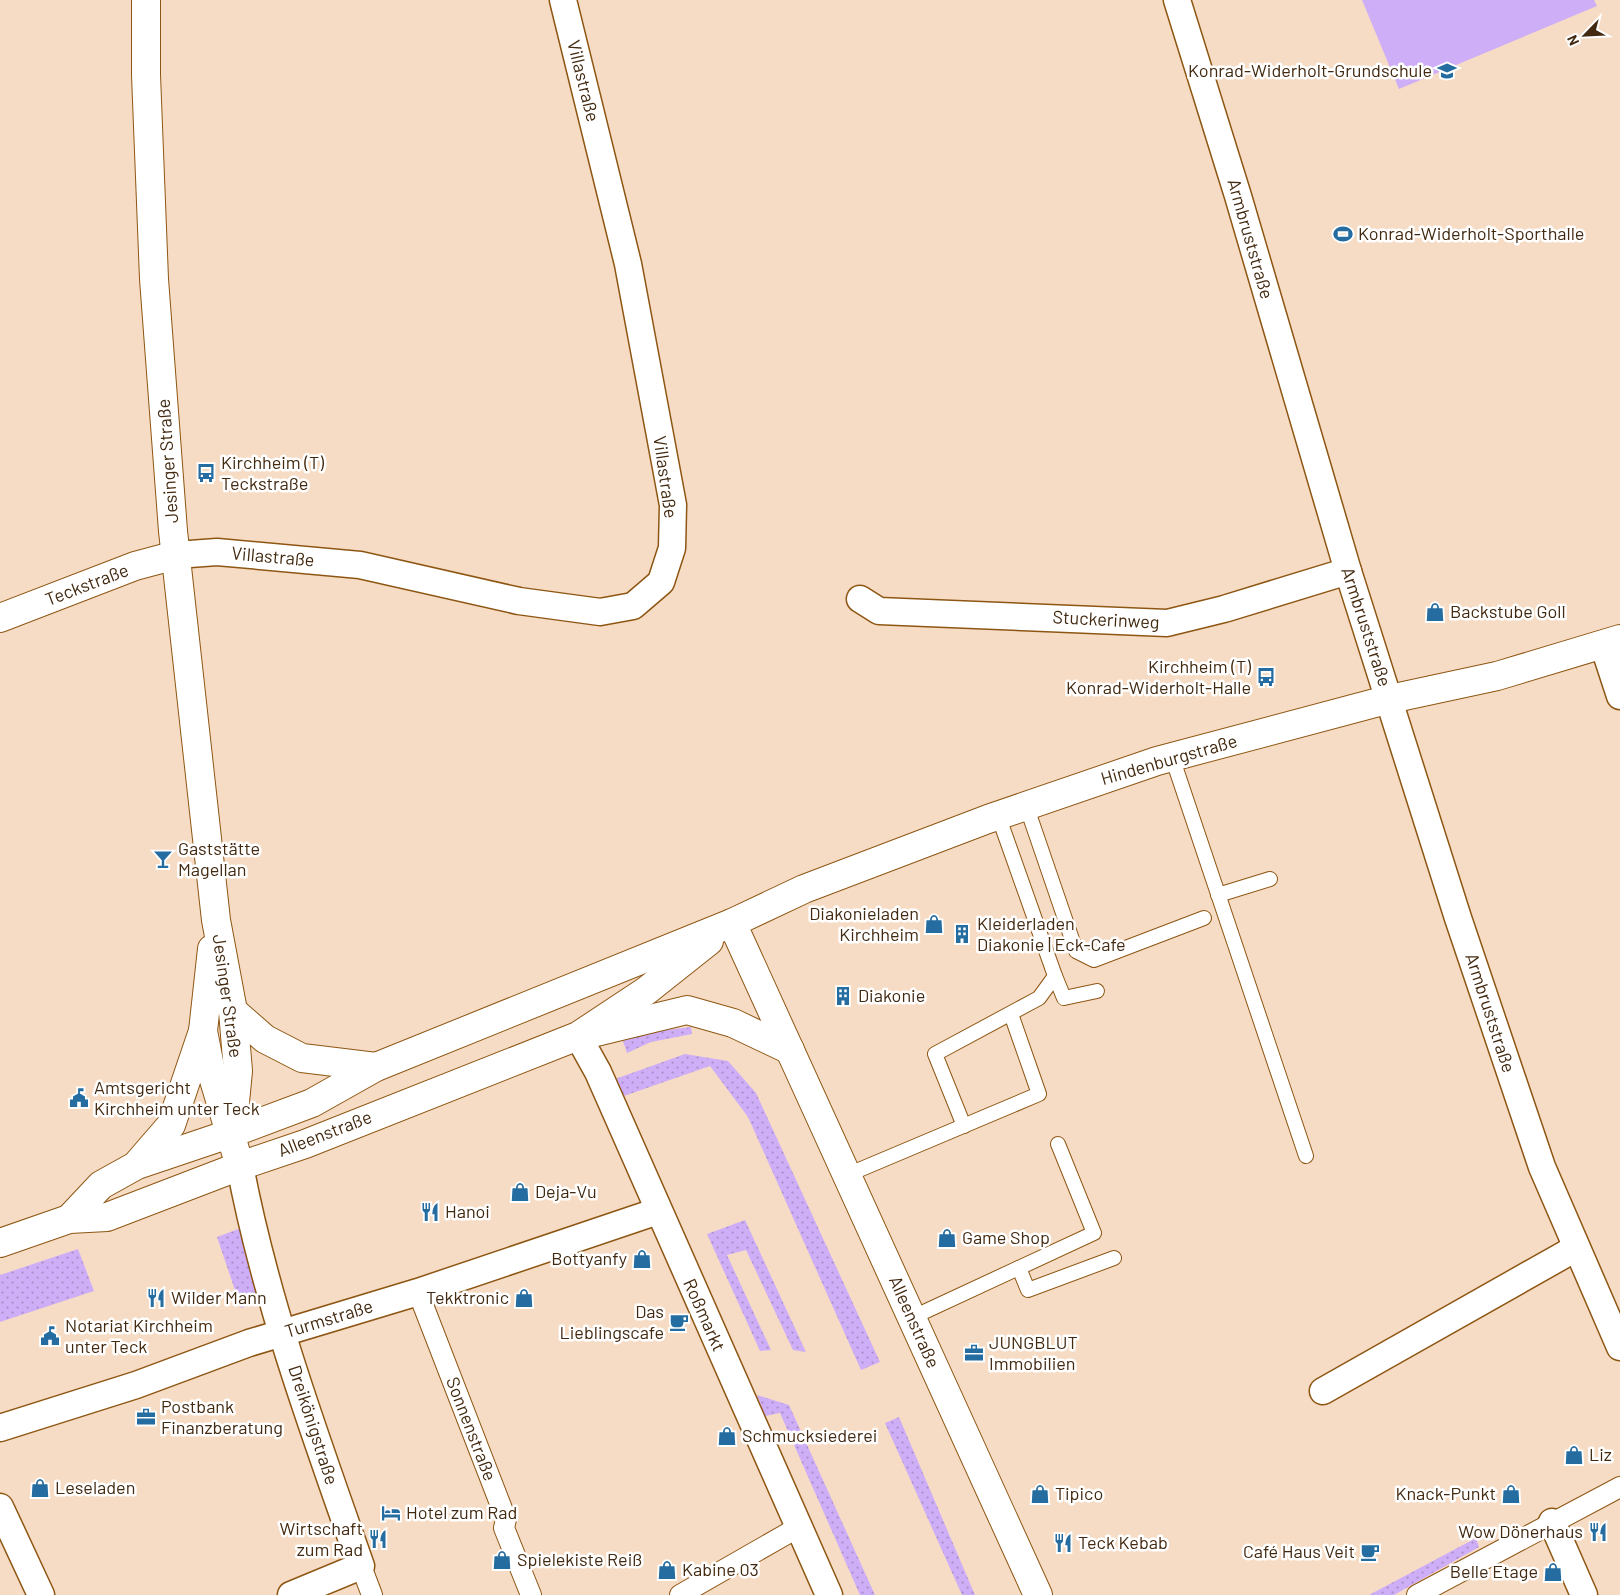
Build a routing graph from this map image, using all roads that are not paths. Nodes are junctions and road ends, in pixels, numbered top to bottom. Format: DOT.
graph roads {
  1 [pos="146,0"];
  2 [pos="563,0"];
  3 [pos="1176,0"];
  4 [pos="176,555"];
  5 [pos="1348,571"];
  6 [pos="860,599"];
  7 [pos="0,618"];
  8 [pos="1612,641"];
  9 [pos="1620,696"];
  10 [pos="1390,699"];
  11 [pos="1172,757"];
  12 [pos="1026,805"];
  13 [pos="998,815"];
  14 [pos="1270,879"];
  15 [pos="1218,895"];
  16 [pos="1204,918"];
  17 [pos="216,920"];
  18 [pos="732,923"];
  19 [pos="1055,976"];
  20 [pos="1097,991"];
  21 [pos="233,1011"];
  22 [pos="1011,1014"];
  23 [pos="203,1031"];
  24 [pos="578,1036"];
  25 [pos="790,1050"];
  26 [pos="376,1067"];
  27 [pos="964,1126"];
  28 [pos="232,1133"];
  29 [pos="1058,1144"];
  30 [pos="1306,1156"];
  31 [pos="137,1165"];
  32 [pos="240,1166"];
  33 [pos="847,1175"];
  34 [pos="658,1211"];
  35 [pos="69,1219"];
  36 [pos="0,1243"];
  37 [pos="1576,1248"];
  38 [pos="1114,1258"];
  39 [pos="1019,1268"];
  40 [pos="418,1292"];
  41 [pos="912,1318"];
  42 [pos="282,1333"];
  43 [pos="1620,1347"];
  44 [pos="1323,1392"];
  45 [pos="0,1428"];
  46 [pos="1620,1487"];
  47 [pos="0,1507"];
  48 [pos="1552,1522"];
  49 [pos="797,1528"];
  50 [pos="361,1566"];
  51 [pos="41,1595"];
  52 [pos="292,1595"];
  53 [pos="372,1595"];
  54 [pos="531,1595"];
  55 [pos="680,1595"];
  56 [pos="828,1595"];
  57 [pos="1038,1595"];
  58 [pos="1417,1595"];
  59 [pos="1584,1595"];
  1 -- 4 [label="main road, Jesinger Straße"];
  2 -- 4 [label="street, Villastraße"];
  3 -- 5 [label="street, Armbruststraße"];
  4 -- 7 [label="main road, Teckstraße"];
  4 -- 17 [label="main road, Jesinger Straße"];
  5 -- 6 [label="street, Stuckerinweg"];
  5 -- 10 [label="street, Armbruststraße"];
  8 -- 9 [label="street"];
  8 -- 10 [label="main road, Hindenburgstraße"];
  10 -- 11 [label="main road, Hindenburgstraße"];
  10 -- 37 [label="street, Armbruststraße"];
  11 -- 12 [label="main road, Hindenburgstraße"];
  11 -- 15 [label="lane"];
  12 -- 13 [label="main road, Hindenburgstraße"];
  12 -- 16 [label="lane"];
  13 -- 18 [label="main road, Hindenburgstraße"];
  13 -- 19 [label="lane"];
  14 -- 15 [label="lane"];
  15 -- 30 [label="lane"];
  17 -- 21 [label="main road, Jesinger Straße"];
  17 -- 23 [label="main road, Jesinger Straße"];
  18 -- 24 [label="main road, Alleenstraße"];
  18 -- 25 [label="main road, Alleenstraße"];
  18 -- 26 [label="main road, Alleenstraße"];
  19 -- 20 [label="lane"];
  19 -- 22 [label="lane"];
  21 -- 26 [label="main road, Alleenstraße"];
  21 -- 28 [label="main road, Jesinger Straße"];
  22 -- 27 [label="lane"];
  22 -- 27 [label="lane"];
  23 -- 28 [label="main road, Jesinger Straße"];
  23 -- 31 [label="main road, Jesinger Straße"];
  24 -- 25 [label="main road, Alleenstraße"];
  24 -- 32 [label="main road, Alleenstraße"];
  24 -- 34 [label="street, Roßmarkt"];
  25 -- 33 [label="main road, Alleenstraße"];
  26 -- 28 [label="main road, Alleenstraße"];
  27 -- 33 [label="lane"];
  28 -- 31 [label="main road, Alleenstraße"];
  28 -- 32 [label="main road, Jesinger Straße"];
  29 -- 39 [label="lane"];
  31 -- 35 [label="main road, Alleenstraße"];
  32 -- 35 [label="main road, Alleenstraße"];
  32 -- 42 [label="street, Dreikönigstraße"];
  33 -- 41 [label="main road, Alleenstraße"];
  34 -- 40 [label="street, Turmstraße"];
  34 -- 49 [label="street, Roßmarkt"];
  35 -- 36 [label="main road, Alleenstraße"];
  37 -- 43 [label="street, Armbruststraße"];
  37 -- 44 [label="street"];
  38 -- 39 [label="lane"];
  39 -- 41 [label="lane"];
  40 -- 42 [label="street, Turmstraße"];
  40 -- 54 [label="street, Sonnenstraße"];
  41 -- 57 [label="main road, Alleenstraße"];
  42 -- 45 [label="street, Turmstraße"];
  42 -- 50 [label="street, Dreikönigstraße"];
  46 -- 48 [label="street"];
  47 -- 51 [label="street"];
  48 -- 58 [label="street"];
  48 -- 59 [label="street"];
  49 -- 55 [label="street"];
  49 -- 56 [label="street, Roßmarkt"];
  50 -- 52 [label="street"];
  50 -- 53 [label="street, Dreikönigstraße"];
}
